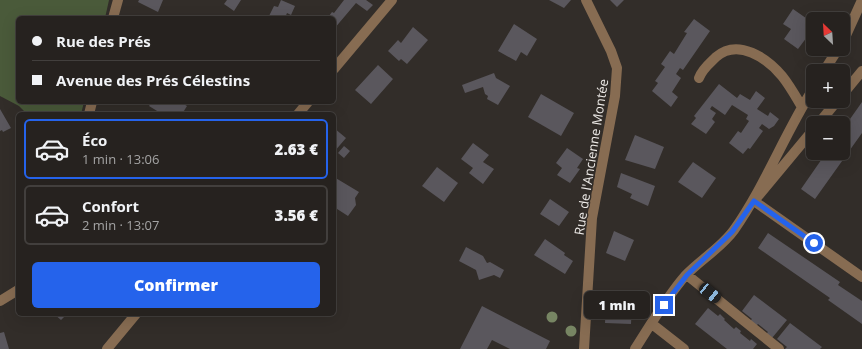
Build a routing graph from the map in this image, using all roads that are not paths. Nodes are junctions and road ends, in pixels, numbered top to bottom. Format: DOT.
graph roads {
  1 [pos="118,0"];
  2 [pos="392,0"];
  3 [pos="586,0"];
  4 [pos="862,0"];
  5 [pos="114,16"];
  6 [pos="850,27"];
  7 [pos="336,67"];
  8 [pos="862,71"];
  9 [pos="699,78"];
  10 [pos="850,86"];
  11 [pos="806,100"];
  12 [pos="306,104"];
  13 [pos="802,107"];
  14 [pos="831,108"];
  15 [pos="300,112"];
  16 [pos="825,116"];
  17 [pos="806,138"];
  18 [pos="754,201"];
  19 [pos="687,275"];
  20 [pos="862,277"];
  21 [pos="16,291"];
  22 [pos="0,301"];
  23 [pos="134,316"];
  24 [pos="652,324"];
  25 [pos="107,349"];
  26 [pos="584,349"];
  27 [pos="635,349"];
  28 [pos="684,349"];
  29 [pos="779,349"];
  1 -- 5 [label="street"];
  2 -- 7 [label="street"];
  3 -- 26 [label="street, Rue de l'Ancienne Montée"];
  4 -- 6 [label="street"];
  8 -- 10 [label="street"];
  9 -- 13 [label="street"];
  11 -- 13 [label="street"];
  12 -- 15 [label="street"];
  13 -- 18 [label="street"];
  14 -- 16 [label="street"];
  17 -- 18 [label="street"];
  18 -- 19 [label="street"];
  18 -- 20 [label="street"];
  19 -- 24 [label="street"];
  19 -- 29 [label="street"];
  21 -- 22 [label="street"];
  23 -- 25 [label="street"];
  24 -- 27 [label="street"];
  24 -- 28 [label="street"];
}
